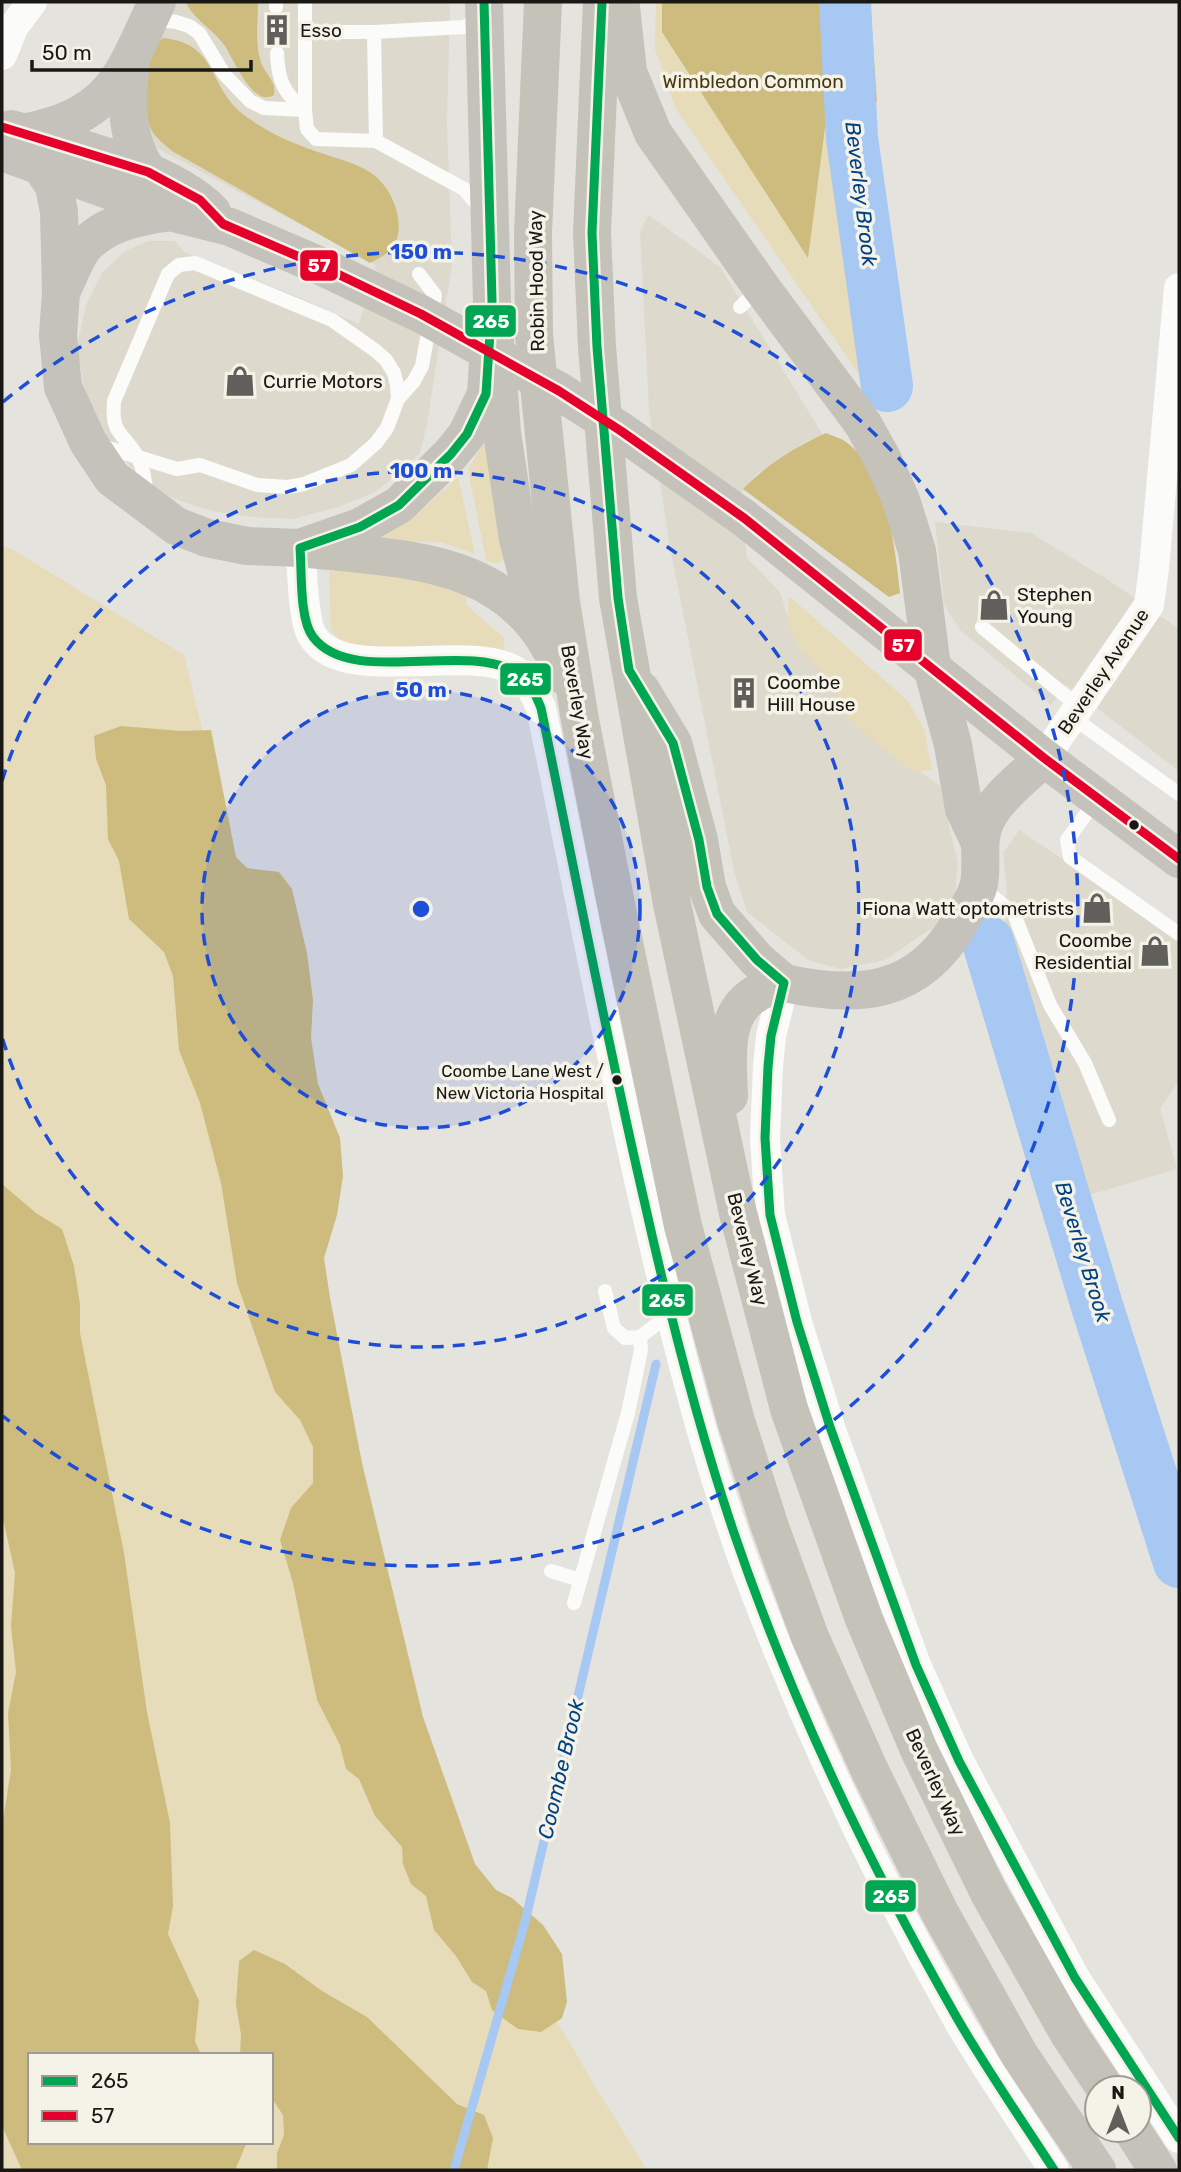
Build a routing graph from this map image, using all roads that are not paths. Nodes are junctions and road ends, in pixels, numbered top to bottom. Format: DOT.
graph roads {
  1 [pos="32,2"];
  2 [pos="306,2"];
  3 [pos="543,2"];
  4 [pos="602,2"];
  5 [pos="620,2"];
  6 [pos="484,6"];
  7 [pos="153,10"];
  8 [pos="305,32"];
  9 [pos="374,32"];
  10 [pos="277,53"];
  11 [pos="2,55"];
  12 [pos="132,60"];
  13 [pos="305,110"];
  14 [pos="9,137"];
  15 [pos="376,141"];
  16 [pos="40,165"];
  17 [pos="148,173"];
  18 [pos="170,212"];
  19 [pos="490,220"];
  20 [pos="226,225"];
  21 [pos="419,274"];
  22 [pos="1179,288"];
  23 [pos="61,292"];
  24 [pos="492,301"];
  25 [pos="398,399"];
  26 [pos="88,442"];
  27 [pos="136,455"];
  28 [pos="148,505"];
  29 [pos="300,548"];
  30 [pos="552,617"];
  31 [pos="982,627"];
  32 [pos="932,667"];
  33 [pos="629,670"];
  34 [pos="1075,712"];
  35 [pos="1044,758"];
  36 [pos="1179,794"];
  37 [pos="1097,798"];
  38 [pos="979,841"];
  39 [pos="1179,859"];
  40 [pos="979,885"];
  41 [pos="1179,934"];
  42 [pos="784,983"];
  43 [pos="1109,1120"];
  44 [pos="738,1213"];
  45 [pos="605,1291"];
  46 [pos="670,1314"];
  47 [pos="640,1337"];
  48 [pos="551,1571"];
  49 [pos="580,1580"];
  50 [pos="574,1603"];
  51 [pos="1096,2074"];
  52 [pos="1179,2138"];
  53 [pos="1141,2144"];
  54 [pos="1054,2170"];
  55 [pos="1097,2170"];
  56 [pos="1158,2170"];
  1 -- 11 [label="street"];
  2 -- 8 [label="lane"];
  3 -- 30 [label="highway, Robin Hood Way"];
  4 -- 33 [label="highway, Beverley Way"];
  5 -- 32 [label="highway"];
  6 -- 9 [label="lane"];
  6 -- 19 [label="main road"];
  7 -- 12 [label="main road"];
  7 -- 13 [label="lane"];
  8 -- 9 [label="lane"];
  8 -- 13 [label="lane"];
  9 -- 15 [label="lane"];
  10 -- 13 [label="lane"];
  12 -- 14 [label="main road"];
  12 -- 17 [label="main road"];
  13 -- 15 [label="lane"];
  14 -- 16 [label="main road"];
  14 -- 17 [label="main road"];
  15 -- 19 [label="lane"];
  16 -- 18 [label="main road"];
  16 -- 23 [label="main road"];
  17 -- 20 [label="main road"];
  18 -- 20 [label="main road"];
  18 -- 23 [label="main road"];
  19 -- 24 [label="main road"];
  20 -- 32 [label="main road"];
  21 -- 25 [label="lane"];
  22 -- 34 [label="street, Beverley Avenue"];
  23 -- 26 [label="main road"];
  24 -- 29 [label="main road"];
  24 -- 30 [label="highway"];
  25 -- 27 [label="lane"];
  25 -- 27 [label="lane"];
  26 -- 27 [label="lane"];
  26 -- 28 [label="main road"];
  27 -- 28 [label="lane"];
  28 -- 29 [label="main road"];
  29 -- 30 [label="highway"];
  29 -- 46 [label="street, Beverley Way"];
  30 -- 55 [label="highway, Beverley Way"];
  31 -- 34 [label="lane"];
  32 -- 35 [label="main road"];
  32 -- 38 [label="main road"];
  33 -- 42 [label="highway"];
  33 -- 44 [label="highway, Beverley Way"];
  34 -- 35 [label="street, Beverley Avenue"];
  34 -- 36 [label="lane"];
  35 -- 37 [label="main road"];
  35 -- 38 [label="main road"];
  37 -- 39 [label="main road"];
  37 -- 41 [label="lane"];
  38 -- 40 [label="main road"];
  40 -- 42 [label="main road"];
  40 -- 43 [label="lane"];
  42 -- 44 [label="highway"];
  42 -- 52 [label="street, Beverley Way"];
  44 -- 51 [label="highway, Beverley Way"];
  45 -- 47 [label="lane"];
  46 -- 47 [label="lane"];
  46 -- 54 [label="street, Beverley Way"];
  47 -- 49 [label="lane"];
  48 -- 49 [label="lane"];
  49 -- 50 [label="lane"];
  53 -- 56 [label="highway"];
}
